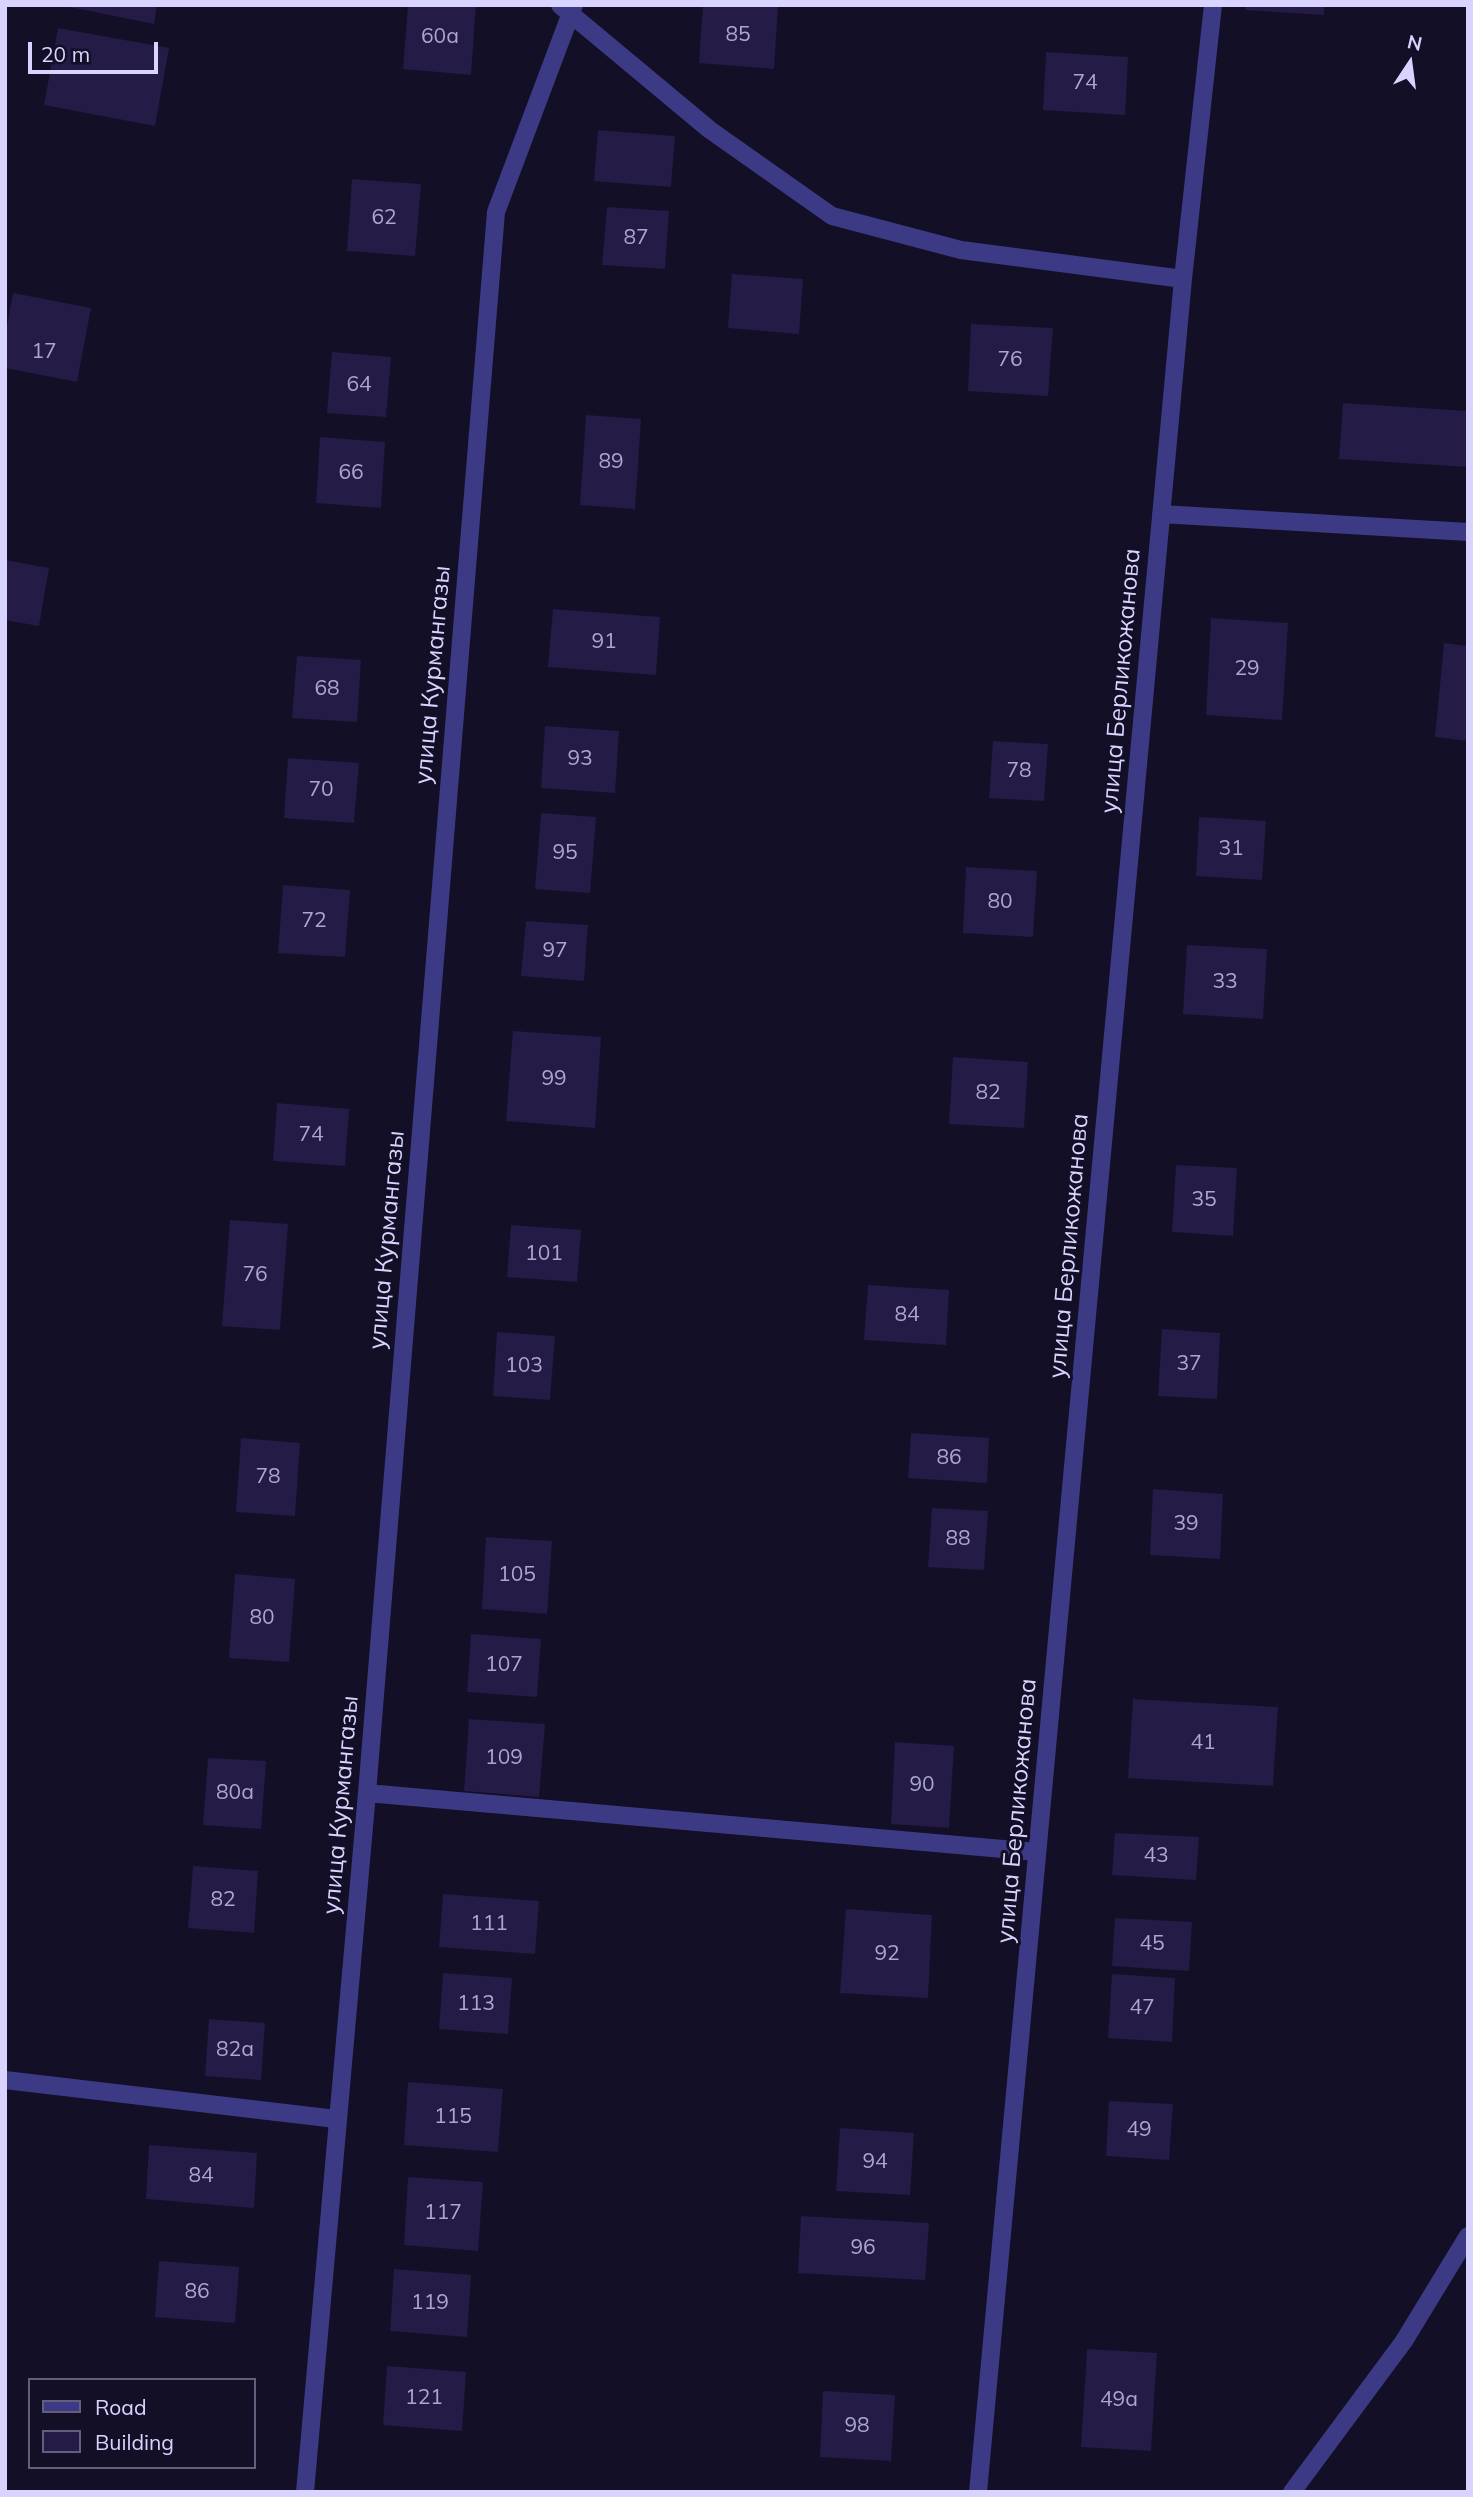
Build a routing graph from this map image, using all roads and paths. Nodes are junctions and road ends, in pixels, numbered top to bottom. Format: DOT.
graph roads {
  1 [pos="1213,5"];
  2 [pos="568,8"];
  3 [pos="1183,279"];
  4 [pos="1161,514"];
  5 [pos="1468,533"];
  6 [pos="367,1793"];
  7 [pos="1037,1852"];
  8 [pos="5,2080"];
  9 [pos="337,2119"];
  10 [pos="1468,2236"];
  11 [pos="305,2492"];
  12 [pos="978,2492"];
  13 [pos="1292,2492"];
  1 -- 3 [label="street, улица Берликожанова"];
  2 -- 3 [label="street"];
  2 -- 6 [label="street, улица Курмангазы"];
  3 -- 4 [label="street, улица Берликожанова"];
  4 -- 5 [label="street"];
  4 -- 7 [label="street, улица Берликожанова"];
  6 -- 7 [label="street"];
  6 -- 9 [label="street, улица Курмангазы"];
  7 -- 12 [label="street, улица Берликожанова"];
  8 -- 9 [label="street"];
  9 -- 11 [label="street, улица Курмангазы"];
  10 -- 13 [label="street"];
}
